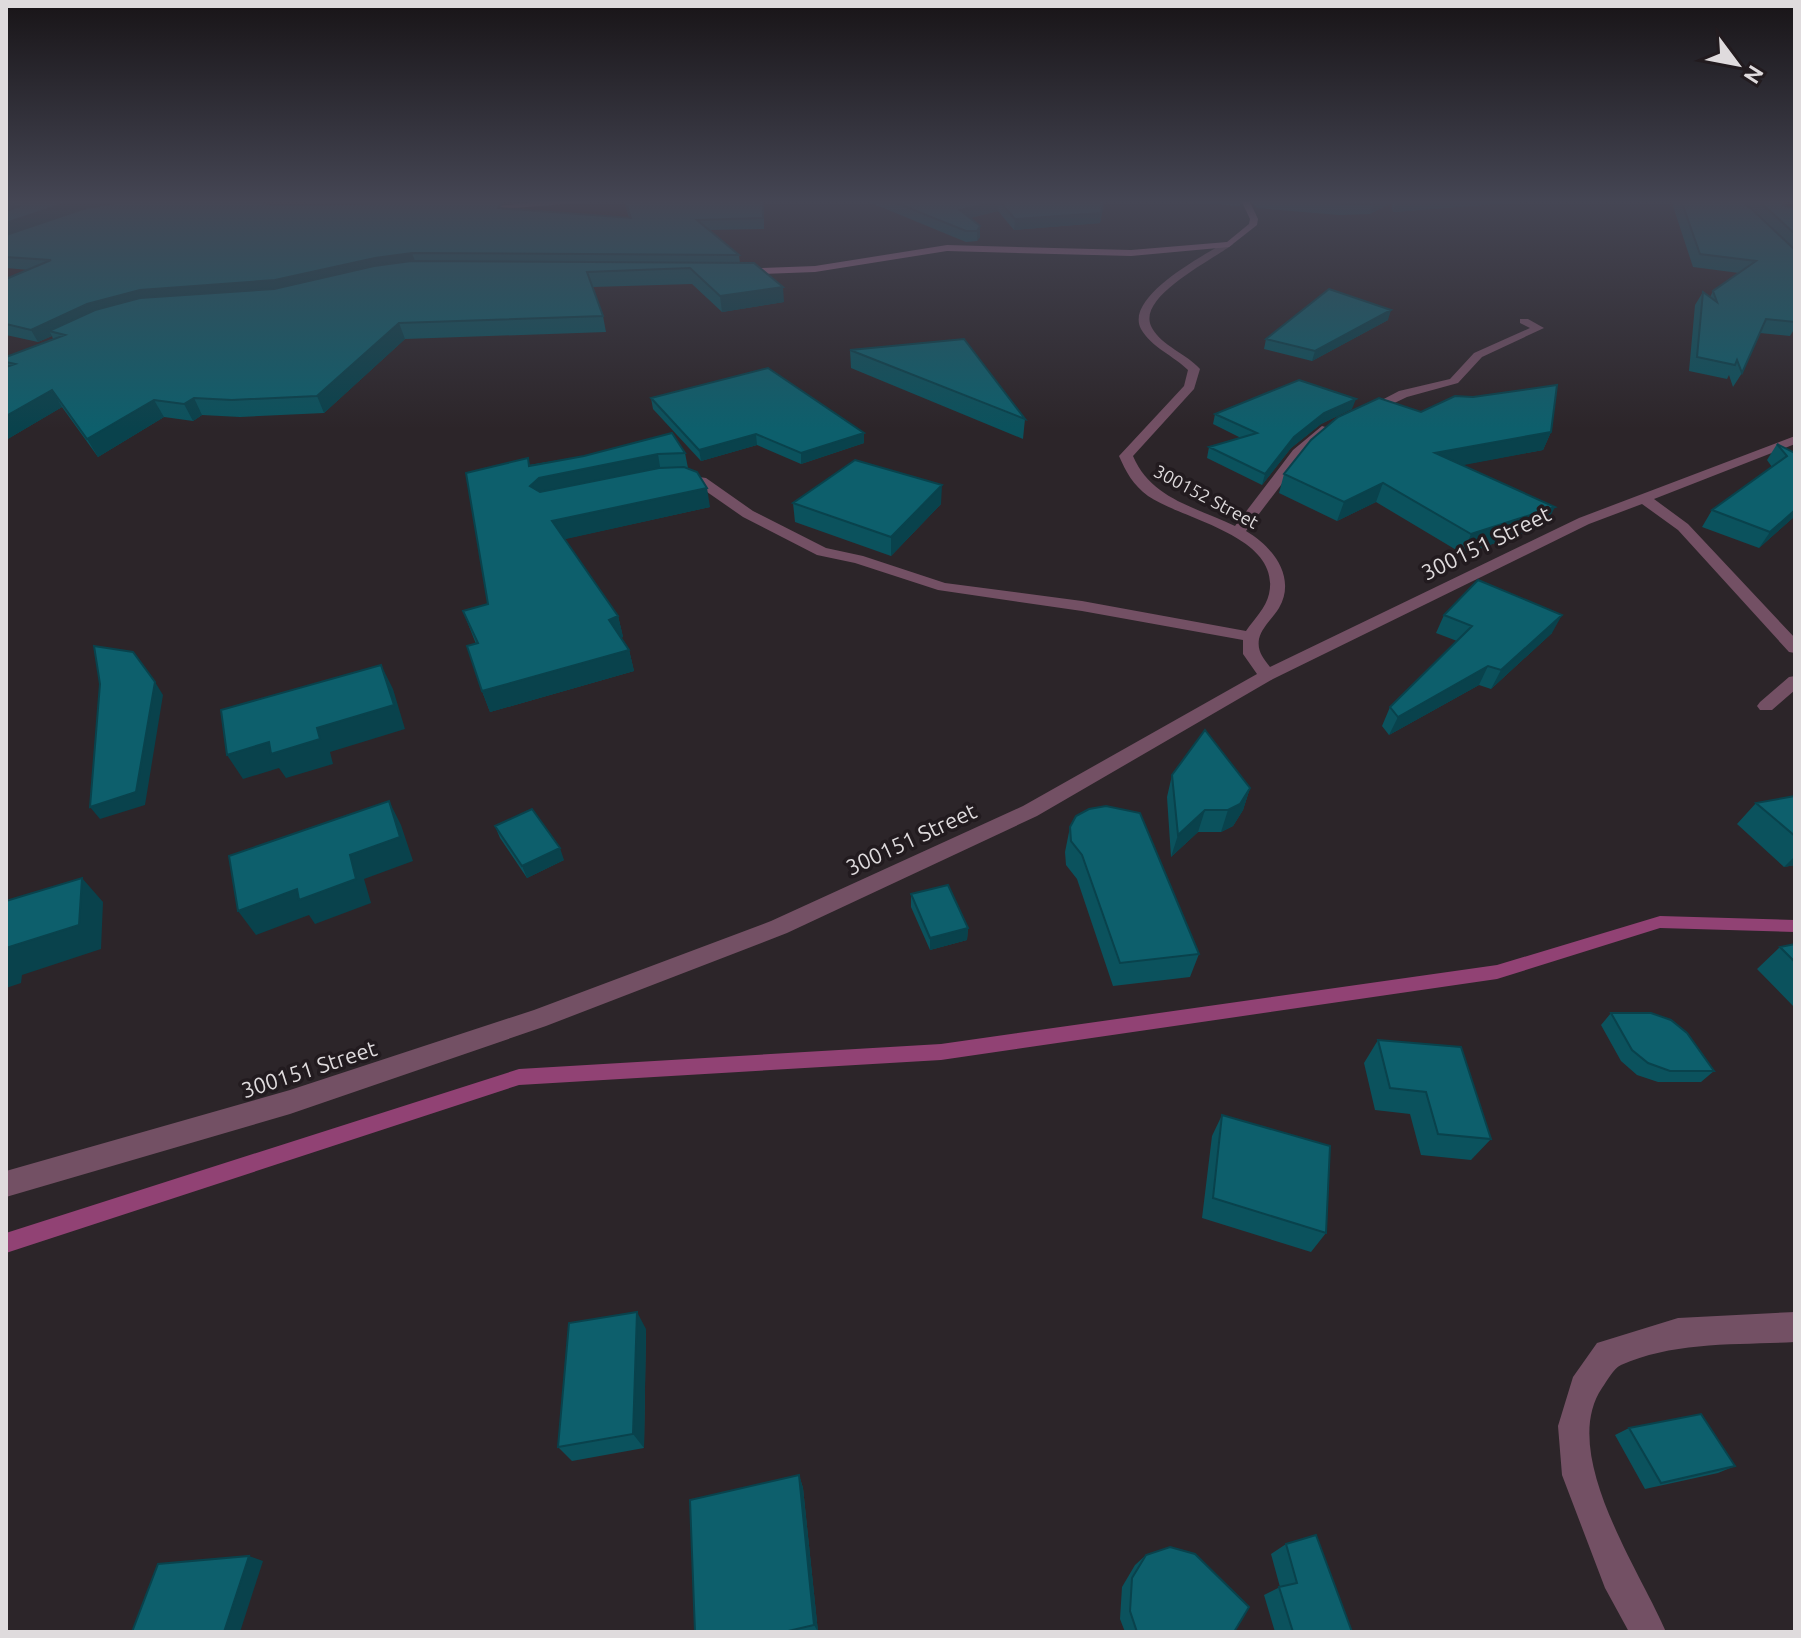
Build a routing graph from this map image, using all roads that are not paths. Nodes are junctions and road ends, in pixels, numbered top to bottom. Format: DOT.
graph roads {
  1 [pos="1178,276"];
  2 [pos="1524,321"];
  3 [pos="1795,440"];
  4 [pos="662,480"];
  5 [pos="1642,497"];
  6 [pos="1238,532"];
  7 [pos="1251,637"];
  8 [pos="1795,648"];
  9 [pos="1267,675"];
  10 [pos="1795,681"];
  11 [pos="1766,706"];
  12 [pos="6,1184"];
  13 [pos="1795,1327"];
  14 [pos="1648,1632"];
  1 -- 6 [label="street, 300152 Street"];
  2 -- 6 [label="street"];
  3 -- 5 [label="street, 300151 Street"];
  4 -- 7 [label="street"];
  5 -- 8 [label="street"];
  5 -- 9 [label="street, 300151 Street"];
  6 -- 7 [label="street, 300152 Street"];
  7 -- 9 [label="street"];
  9 -- 12 [label="street, 300151 Street"];
  10 -- 11 [label="street"];
  13 -- 14 [label="street"];
}
